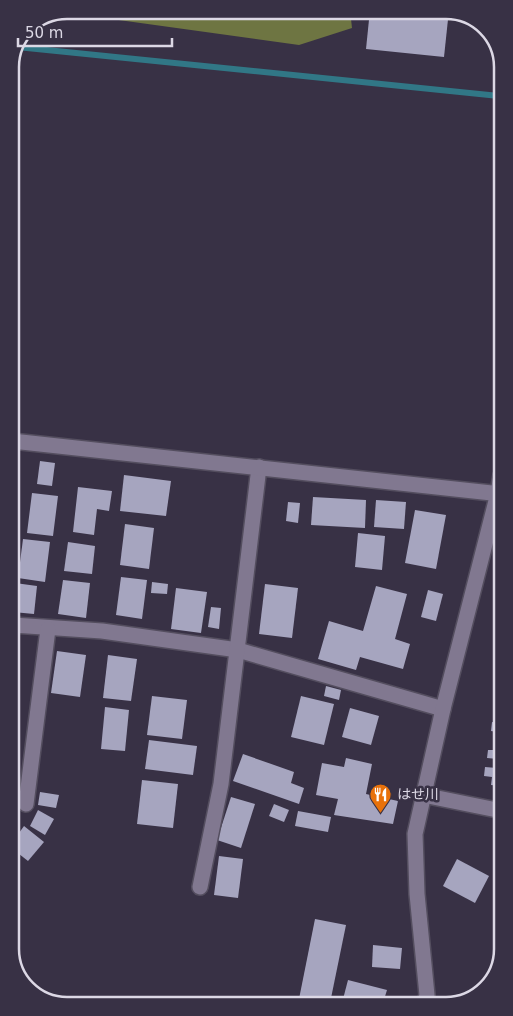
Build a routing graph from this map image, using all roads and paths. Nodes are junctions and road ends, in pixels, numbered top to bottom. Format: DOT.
graph roads {
  1 [pos="19,442"];
  2 [pos="259,467"];
  3 [pos="494,492"];
  4 [pos="494,516"];
  5 [pos="19,626"];
  6 [pos="48,629"];
  7 [pos="238,650"];
  8 [pos="443,709"];
  9 [pos="423,796"];
  10 [pos="26,804"];
  11 [pos="494,809"];
  12 [pos="200,887"];
  13 [pos="426,997"];
  1 -- 2 [label="street"];
  2 -- 3 [label="street"];
  2 -- 7 [label="street"];
  4 -- 8 [label="street"];
  5 -- 6 [label="street"];
  6 -- 7 [label="street"];
  6 -- 10 [label="street"];
  7 -- 8 [label="street"];
  7 -- 12 [label="street"];
  8 -- 9 [label="street"];
  9 -- 11 [label="street"];
  9 -- 13 [label="street"];
}
